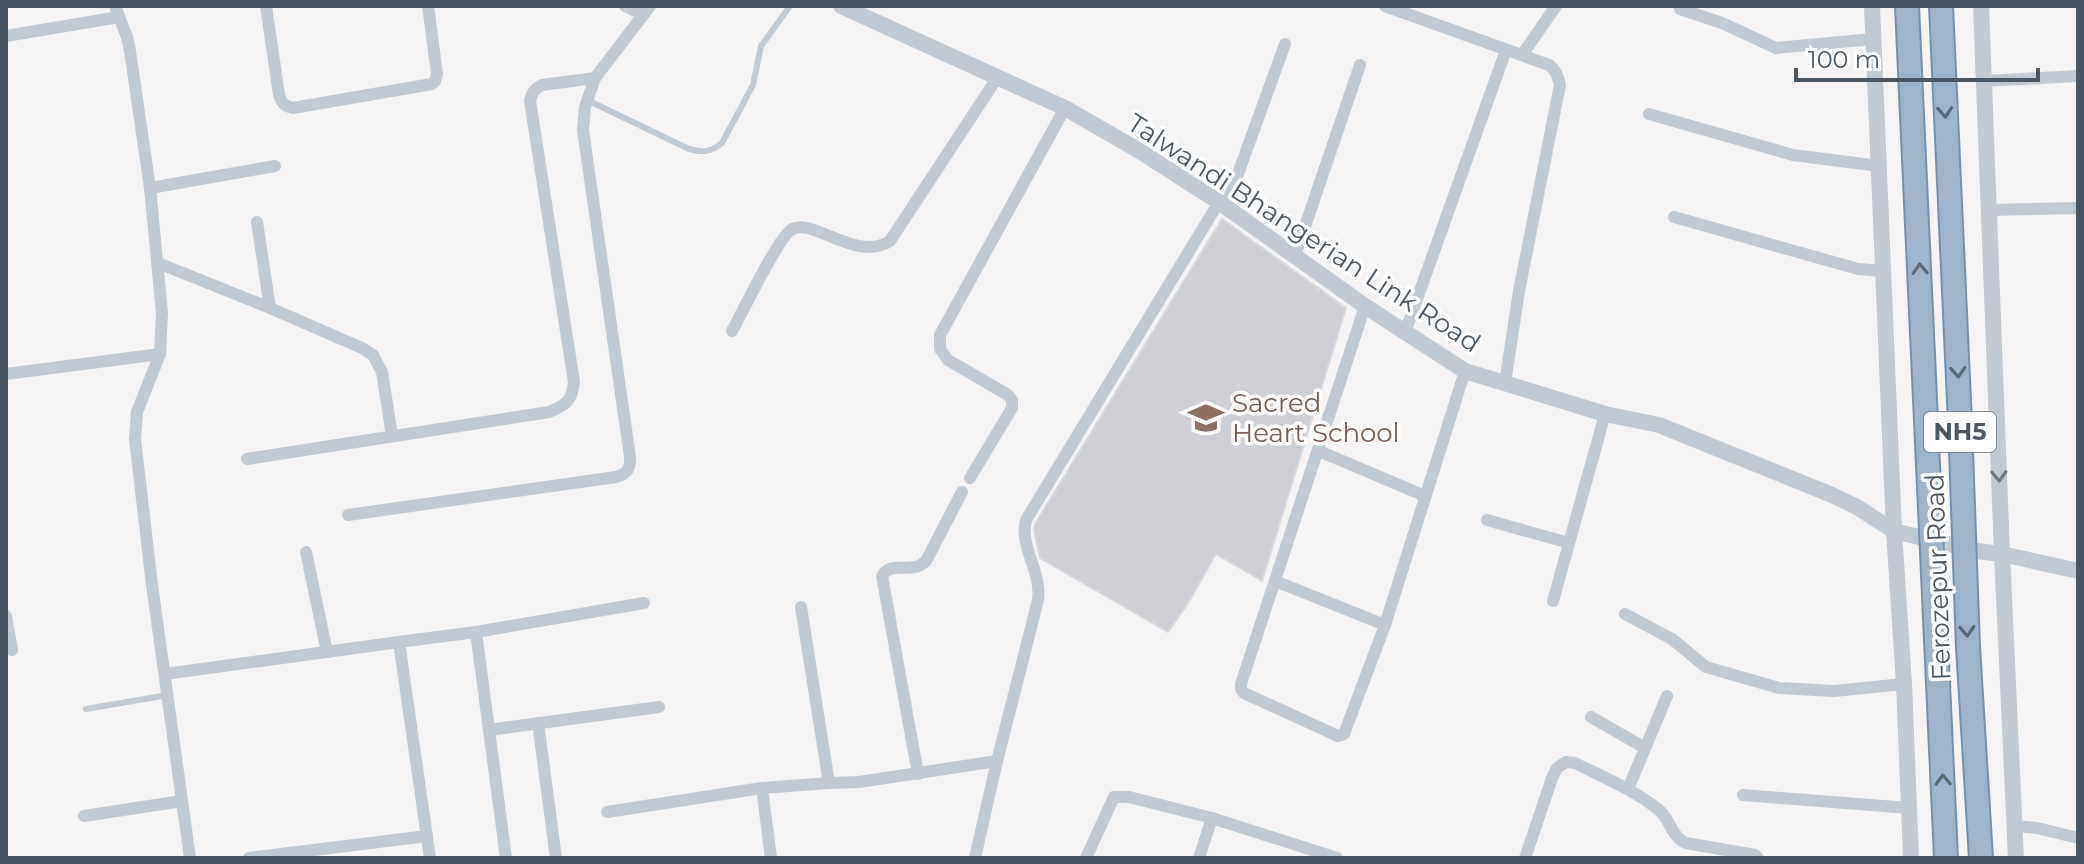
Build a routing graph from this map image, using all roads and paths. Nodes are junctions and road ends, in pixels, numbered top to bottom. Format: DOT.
graph roads {
  1 [pos="266,6"];
  2 [pos="428,6"];
  3 [pos="625,6"];
  4 [pos="790,6"];
  5 [pos="1385,6"];
  6 [pos="1556,6"];
  7 [pos="1872,6"];
  8 [pos="1907,6"];
  9 [pos="1941,6"];
  10 [pos="1981,6"];
  11 [pos="848,8"];
  12 [pos="1680,9"];
  13 [pos="117,11"];
  14 [pos="647,11"];
  15 [pos="6,36"];
  16 [pos="1873,39"];
  17 [pos="1285,44"];
  18 [pos="1506,50"];
  19 [pos="1522,55"];
  20 [pos="1360,65"];
  21 [pos="2078,76"];
  22 [pos="595,78"];
  23 [pos="997,78"];
  24 [pos="1984,81"];
  25 [pos="587,100"];
  26 [pos="1065,108"];
  27 [pos="1649,114"];
  28 [pos="275,166"];
  29 [pos="1879,166"];
  30 [pos="150,188"];
  31 [pos="1223,204"];
  32 [pos="2078,208"];
  33 [pos="1989,210"];
  34 [pos="1674,217"];
  35 [pos="257,222"];
  36 [pos="1295,256"];
  37 [pos="158,263"];
  38 [pos="1883,271"];
  39 [pos="1365,306"];
  40 [pos="270,308"];
  41 [pos="1406,330"];
  42 [pos="732,331"];
  43 [pos="160,354"];
  44 [pos="1465,371"];
  45 [pos="6,374"];
  46 [pos="1505,383"];
  47 [pos="1605,414"];
  48 [pos="392,436"];
  49 [pos="1319,451"];
  50 [pos="247,459"];
  51 [pos="970,478"];
  52 [pos="962,492"];
  53 [pos="1425,496"];
  54 [pos="348,515"];
  55 [pos="1487,520"];
  56 [pos="1894,531"];
  57 [pos="1569,543"];
  58 [pos="306,552"];
  59 [pos="2002,554"];
  60 [pos="2078,571"];
  61 [pos="1275,581"];
  62 [pos="1553,601"];
  63 [pos="644,603"];
  64 [pos="801,607"];
  65 [pos="1625,614"];
  66 [pos="6,616"];
  67 [pos="1385,625"];
  68 [pos="476,632"];
  69 [pos="399,642"];
  70 [pos="12,650"];
  71 [pos="327,652"];
  72 [pos="165,674"];
  73 [pos="1904,684"];
  74 [pos="168,695"];
  75 [pos="1667,696"];
  76 [pos="659,707"];
  77 [pos="86,709"];
  78 [pos="1591,717"];
  79 [pos="538,723"];
  80 [pos="489,730"];
  81 [pos="1645,748"];
  82 [pos="997,761"];
  83 [pos="918,774"];
  84 [pos="829,783"];
  85 [pos="762,788"];
  86 [pos="1628,789"];
  87 [pos="1743,795"];
  88 [pos="182,801"];
  89 [pos="1909,808"];
  90 [pos="607,812"];
  91 [pos="84,816"];
  92 [pos="1212,818"];
  93 [pos="2015,826"];
  94 [pos="427,836"];
  95 [pos="2078,838"];
  96 [pos="190,858"];
  97 [pos="249,858"];
  98 [pos="430,858"];
  99 [pos="506,858"];
  100 [pos="556,858"];
  101 [pos="771,858"];
  102 [pos="975,858"];
  103 [pos="1086,858"];
  104 [pos="1199,858"];
  105 [pos="1337,858"];
  106 [pos="1525,858"];
  107 [pos="1758,858"];
  108 [pos="1911,858"];
  109 [pos="1946,858"];
  110 [pos="1981,858"];
  111 [pos="2016,858"];
  1 -- 2 [label="street"];
  3 -- 14 [label="street"];
  4 -- 25 [label="lane"];
  5 -- 18 [label="street"];
  6 -- 19 [label="street"];
  7 -- 16 [label="street"];
  109 -- 8 [label="highway, Ferozepur Road / NH5, one-way, bridge"];
  9 -- 110 [label="highway, Ferozepur Road / NH5, one-way, bridge"];
  10 -- 24 [label="street"];
  11 -- 23 [label="street, Talwandi Bhangerian Link Road"];
  12 -- 16 [label="street"];
  13 -- 15 [label="street"];
  13 -- 30 [label="street"];
  14 -- 22 [label="street"];
  16 -- 29 [label="street"];
  17 -- 31 [label="street"];
  18 -- 19 [label="street"];
  18 -- 41 [label="street"];
  19 -- 46 [label="street"];
  20 -- 36 [label="street"];
  21 -- 24 [label="street"];
  22 -- 25 [label="street"];
  22 -- 48 [label="street"];
  23 -- 26 [label="street, Talwandi Bhangerian Link Road"];
  23 -- 42 [label="street"];
  24 -- 33 [label="street"];
  25 -- 54 [label="street"];
  26 -- 31 [label="street, Talwandi Bhangerian Link Road"];
  26 -- 51 [label="street"];
  27 -- 29 [label="street"];
  28 -- 30 [label="street"];
  29 -- 38 [label="street"];
  30 -- 37 [label="street"];
  31 -- 36 [label="street, Talwandi Bhangerian Link Road"];
  31 -- 82 [label="street"];
  32 -- 33 [label="street"];
  33 -- 59 [label="street, one-way"];
  34 -- 38 [label="street"];
  35 -- 40 [label="street"];
  36 -- 39 [label="street, Talwandi Bhangerian Link Road"];
  37 -- 40 [label="street"];
  37 -- 43 [label="street"];
  38 -- 56 [label="street"];
  39 -- 41 [label="street, Talwandi Bhangerian Link Road"];
  39 -- 49 [label="street"];
  40 -- 48 [label="street"];
  41 -- 44 [label="street, Talwandi Bhangerian Link Road"];
  43 -- 45 [label="street"];
  43 -- 72 [label="street"];
  44 -- 46 [label="street, Talwandi Bhangerian Link Road"];
  44 -- 53 [label="street"];
  46 -- 47 [label="street, Talwandi Bhangerian Link Road"];
  47 -- 56 [label="street, Talwandi Bhangerian Link Road"];
  47 -- 57 [label="street"];
  48 -- 50 [label="street"];
  49 -- 53 [label="street"];
  49 -- 61 [label="street"];
  52 -- 83 [label="street"];
  53 -- 67 [label="street"];
  55 -- 57 [label="street"];
  56 -- 59 [label="street, Talwandi Bhangerian Link Road"];
  56 -- 73 [label="street"];
  57 -- 62 [label="street"];
  58 -- 71 [label="street"];
  59 -- 60 [label="street, Talwandi Bhangerian Link Road"];
  59 -- 93 [label="street"];
  61 -- 67 [label="street"];
  61 -- 67 [label="street"];
  63 -- 68 [label="street"];
  64 -- 84 [label="street"];
  65 -- 73 [label="street"];
  66 -- 70 [label="street"];
  68 -- 69 [label="street"];
  68 -- 80 [label="street"];
  69 -- 71 [label="street"];
  69 -- 94 [label="street"];
  71 -- 72 [label="street"];
  72 -- 74 [label="street"];
  73 -- 89 [label="street"];
  74 -- 77 [label="lane"];
  74 -- 88 [label="street"];
  75 -- 81 [label="street"];
  76 -- 79 [label="street"];
  78 -- 81 [label="street"];
  79 -- 80 [label="street"];
  79 -- 100 [label="street"];
  80 -- 99 [label="street"];
  81 -- 86 [label="street"];
  82 -- 83 [label="street"];
  82 -- 102 [label="street"];
  83 -- 84 [label="street"];
  84 -- 85 [label="street"];
  85 -- 90 [label="street"];
  85 -- 101 [label="street"];
  86 -- 106 [label="street"];
  86 -- 107 [label="street"];
  87 -- 89 [label="street"];
  88 -- 91 [label="street"];
  88 -- 96 [label="street"];
  89 -- 108 [label="street"];
  92 -- 103 [label="street"];
  92 -- 104 [label="street"];
  92 -- 105 [label="street"];
  93 -- 95 [label="street"];
  93 -- 111 [label="street"];
  94 -- 97 [label="street"];
  94 -- 98 [label="street"];
}
